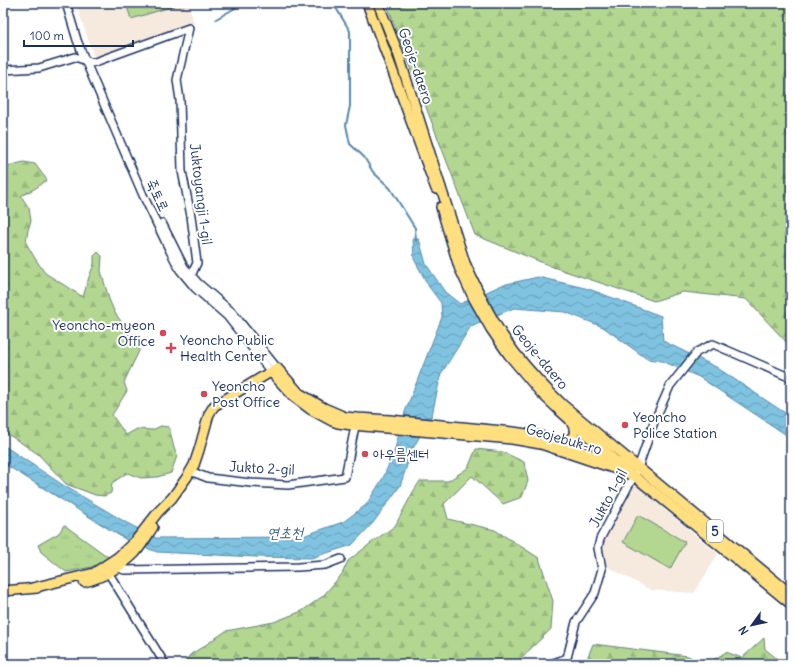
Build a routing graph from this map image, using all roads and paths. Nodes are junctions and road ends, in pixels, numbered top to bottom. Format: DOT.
graph roads {
  1 [pos="66,3"];
  2 [pos="70,3"];
  3 [pos="367,3"];
  4 [pos="378,3"];
  5 [pos="88,61"];
  6 [pos="3,70"];
  7 [pos="190,278"];
  8 [pos="472,286"];
  9 [pos="496,330"];
  10 [pos="276,373"];
  11 [pos="791,378"];
  12 [pos="568,418"];
  13 [pos="356,422"];
  14 [pos="438,428"];
  15 [pos="552,441"];
  16 [pos="618,463"];
  17 [pos="192,472"];
  18 [pos="636,472"];
  19 [pos="122,559"];
  20 [pos="341,560"];
  21 [pos="117,567"];
  22 [pos="104,570"];
  23 [pos="3,591"];
  24 [pos="791,594"];
  25 [pos="791,604"];
  26 [pos="161,664"];
  27 [pos="165,664"];
  28 [pos="551,664"];
  1 -- 5 [label="street, 죽토로"];
  2 -- 5 [label="street, 죽토로"];
  3 -- 8 [label="main road, Geoje-daero"];
  4 -- 8 [label="main road, Geoje-daero"];
  5 -- 6 [label="street"];
  5 -- 7 [label="street, 죽토로"];
  5 -- 7 [label="street, Juktoyangji 1-gil"];
  7 -- 10 [label="street, 죽토로"];
  8 -- 9 [label="main road, Geoje-daero"];
  9 -- 12 [label="main road, Geoje-daero"];
  9 -- 18 [label="main road, Geoje-daero"];
  10 -- 13 [label="main road"];
  10 -- 17 [label="main road"];
  11 -- 18 [label="street"];
  12 -- 15 [label="main road"];
  12 -- 16 [label="main road, Geoje-daero"];
  13 -- 14 [label="main road"];
  13 -- 17 [label="street, Jukto 2-gil"];
  14 -- 15 [label="main road, Geojebuk-ro"];
  14 -- 18 [label="main road, Geojebuk-ro"];
  15 -- 16 [label="main road, Geojebuk-ro"];
  16 -- 18 [label="main road, Geojebuk-ro"];
  17 -- 19 [label="main road"];
  18 -- 24 [label="main road, Geoje-daero / 5"];
  18 -- 25 [label="main road, 5"];
  18 -- 28 [label="street, Jukto 1-gil"];
  19 -- 21 [label="main road"];
  19 -- 22 [label="main road"];
  20 -- 21 [label="street"];
  21 -- 22 [label="main road"];
  22 -- 23 [label="main road"];
  22 -- 26 [label="street"];
  22 -- 27 [label="street"];
}
